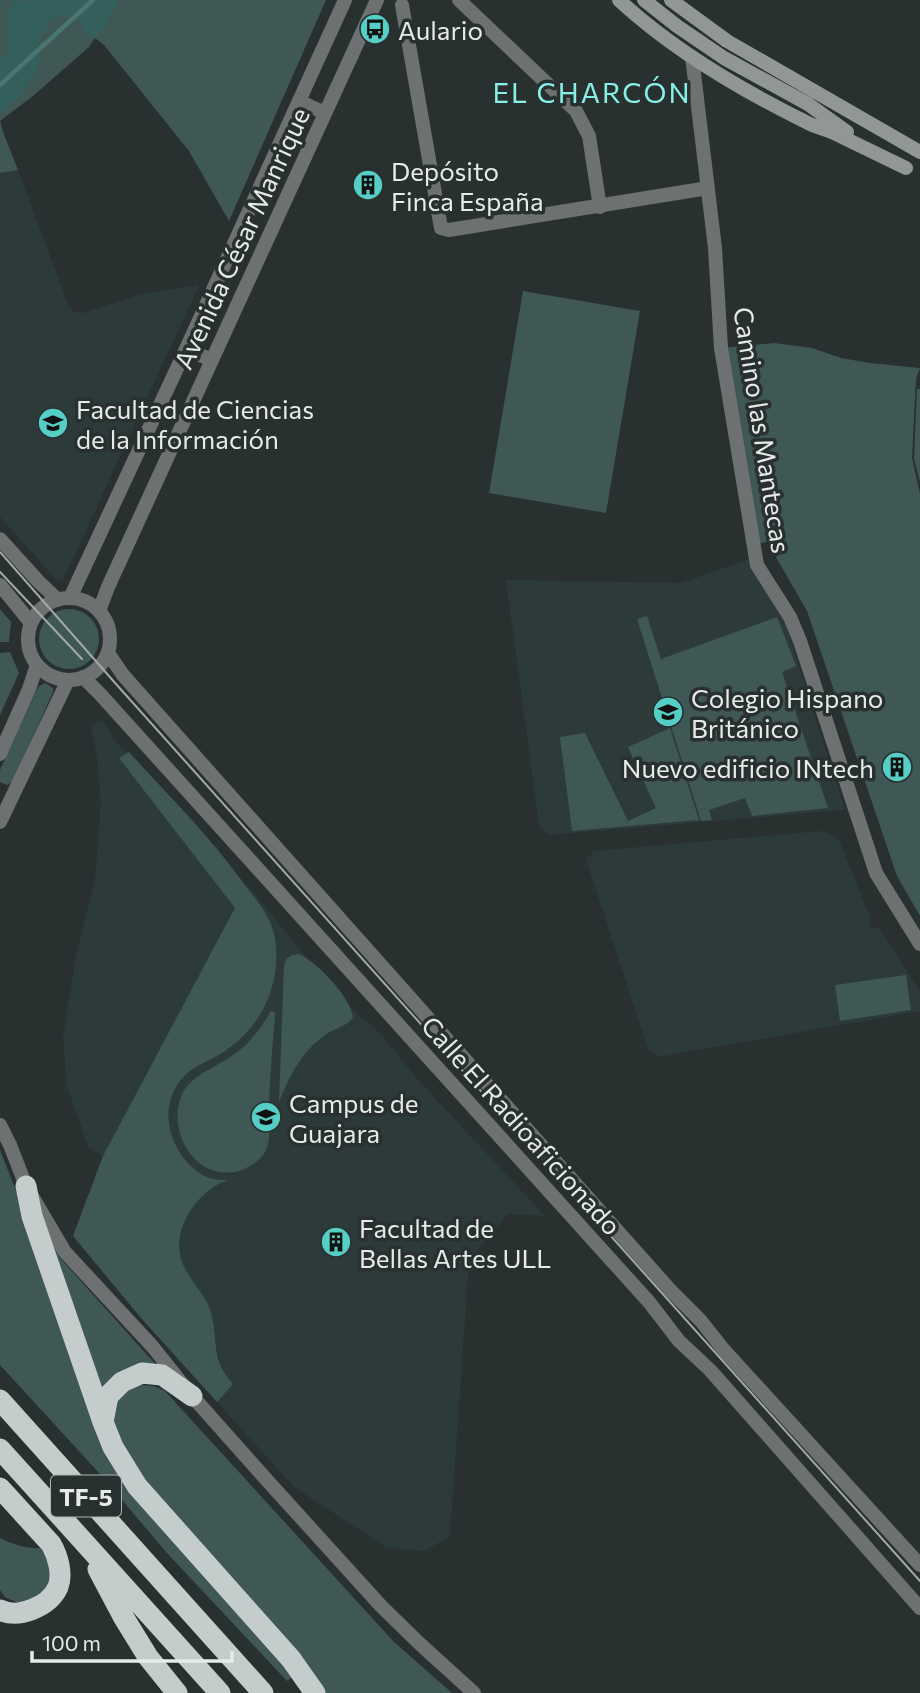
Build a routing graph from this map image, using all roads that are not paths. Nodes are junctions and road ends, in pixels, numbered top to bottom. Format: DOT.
graph roads {
  1 [pos="345,0"];
  2 [pos="377,0"];
  3 [pos="459,0"];
  4 [pos="619,0"];
  5 [pos="644,0"];
  6 [pos="671,0"];
  7 [pos="400,2"];
  8 [pos="692,57"];
  9 [pos="299,101"];
  10 [pos="808,104"];
  11 [pos="325,113"];
  12 [pos="920,152"];
  13 [pos="906,168"];
  14 [pos="920,175"];
  15 [pos="708,188"];
  16 [pos="600,206"];
  17 [pos="186,349"];
  18 [pos="212,360"];
  19 [pos="0,539"];
  20 [pos="0,585"];
  21 [pos="64,599"];
  22 [pos="99,611"];
  23 [pos="31,622"];
  24 [pos="108,653"];
  25 [pos="37,664"];
  26 [pos="83,677"];
  27 [pos="68,680"];
  28 [pos="0,754"];
  29 [pos="0,822"];
  30 [pos="920,944"];
  31 [pos="0,1125"];
  32 [pos="26,1186"];
  33 [pos="192,1396"];
  34 [pos="0,1400"];
  35 [pos="103,1422"];
  36 [pos="0,1449"];
  37 [pos="0,1488"];
  38 [pos="82,1540"];
  39 [pos="920,1565"];
  40 [pos="920,1608"];
  41 [pos="0,1610"];
  42 [pos="177,1693"];
  43 [pos="220,1693"];
  44 [pos="263,1693"];
  45 [pos="315,1693"];
  46 [pos="474,1693"];
  1 -- 9 [label="street, Avenida César Manrique"];
  2 -- 11 [label="street, Avenida César Manrique"];
  3 -- 16 [label="street"];
  4 -- 8 [label="main road"];
  5 -- 10 [label="main road"];
  6 -- 12 [label="main road"];
  7 -- 16 [label="street"];
  8 -- 13 [label="main road"];
  8 -- 15 [label="street, Camino las Mantecas"];
  9 -- 11 [label="street"];
  9 -- 17 [label="street, Avenida César Manrique"];
  10 -- 12 [label="main road"];
  10 -- 13 [label="main road"];
  11 -- 18 [label="street, Avenida César Manrique"];
  13 -- 14 [label="main road"];
  15 -- 16 [label="street"];
  15 -- 30 [label="street, Camino las Mantecas"];
  17 -- 18 [label="street"];
  17 -- 21 [label="street, Avenida César Manrique"];
  18 -- 22 [label="street, Avenida César Manrique"];
  19 -- 21 [label="street"];
  20 -- 23 [label="street"];
  21 -- 22 [label="street"];
  21 -- 23 [label="street"];
  22 -- 24 [label="street"];
  23 -- 25 [label="street"];
  24 -- 26 [label="street"];
  24 -- 39 [label="street, Calle El Radioaficionado"];
  25 -- 27 [label="street"];
  25 -- 28 [label="street"];
  26 -- 27 [label="street"];
  26 -- 40 [label="street, Calle El Radioaficionado"];
  27 -- 29 [label="street"];
  31 -- 32 [label="street"];
  32 -- 33 [label="street"];
  32 -- 35 [label="highway"];
  33 -- 35 [label="highway"];
  33 -- 46 [label="street"];
  34 -- 44 [label="highway, TF-5"];
  35 -- 45 [label="highway"];
  36 -- 38 [label="highway, TF-5"];
  37 -- 41 [label="highway"];
  38 -- 42 [label="highway"];
  38 -- 43 [label="highway, TF-5"];
}
